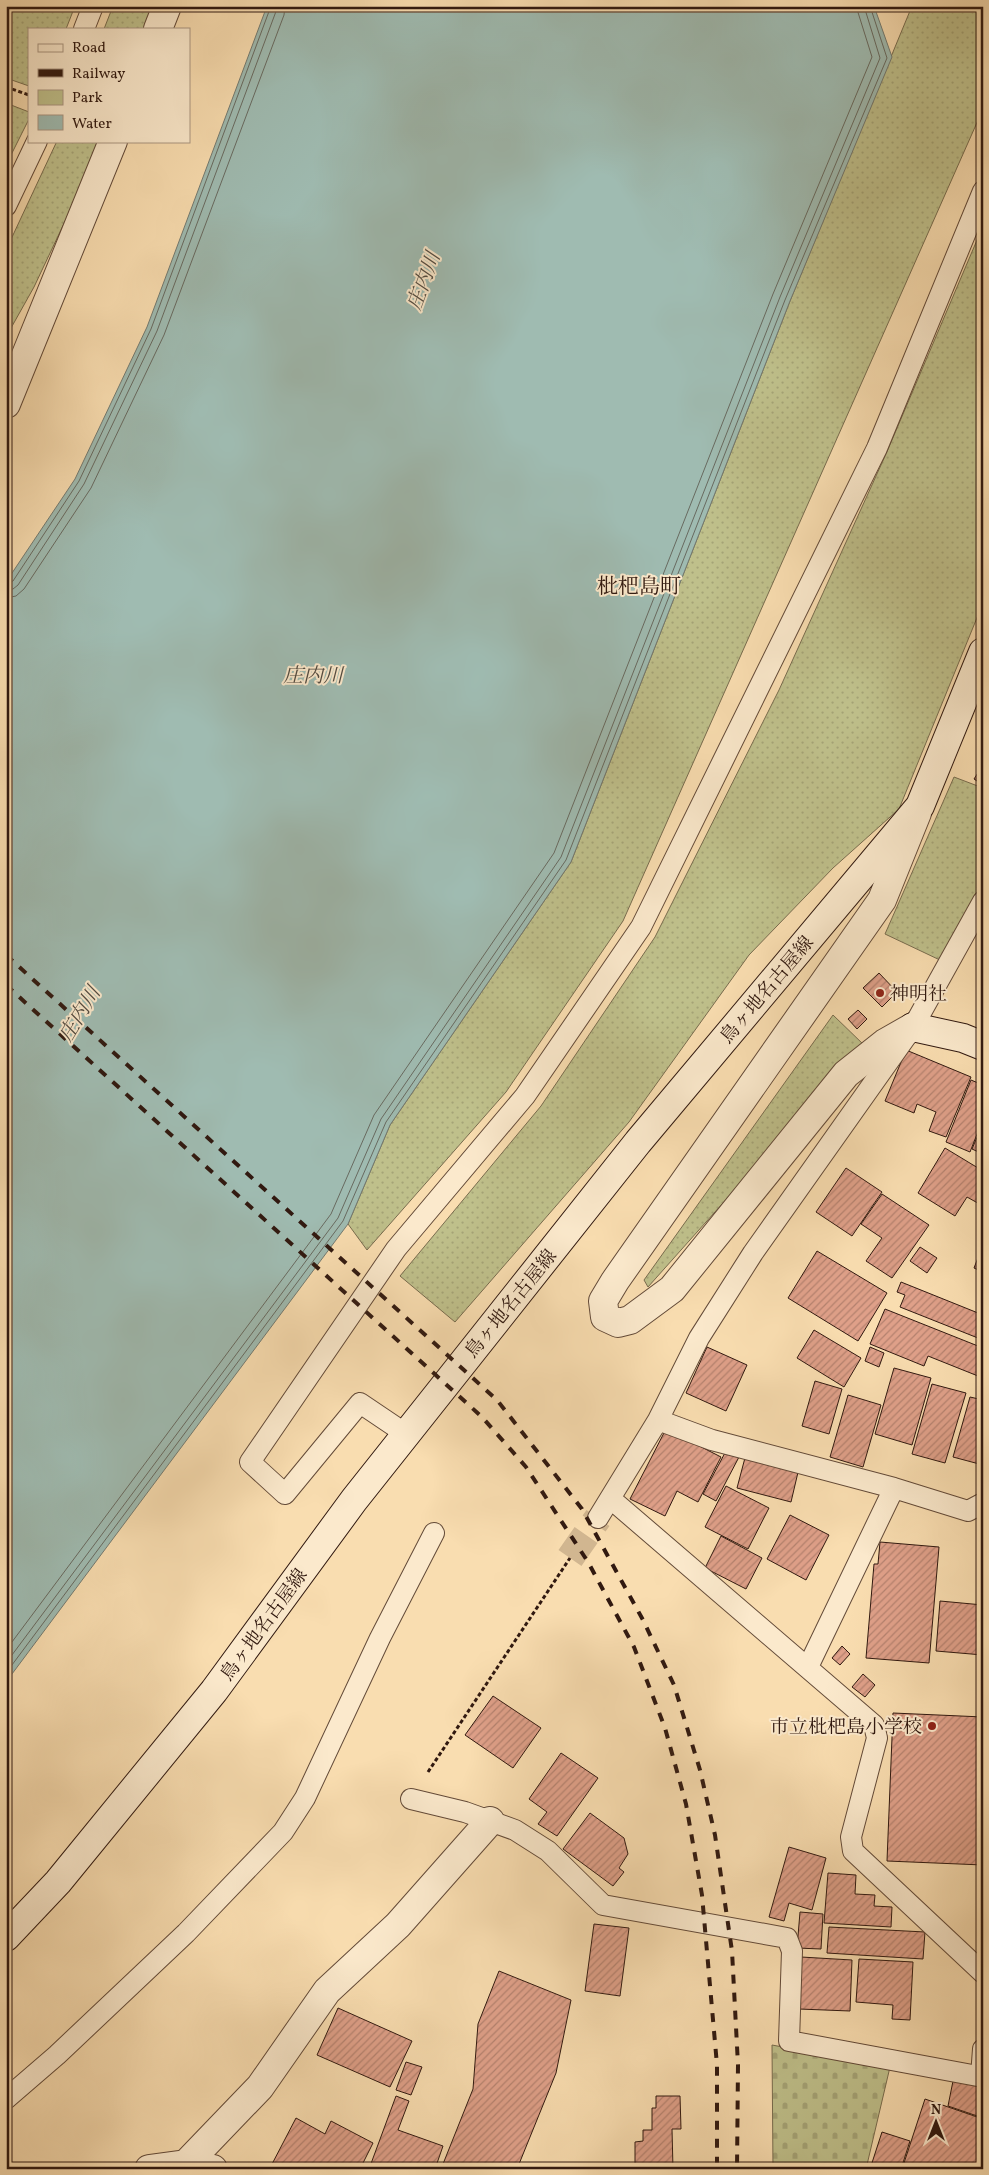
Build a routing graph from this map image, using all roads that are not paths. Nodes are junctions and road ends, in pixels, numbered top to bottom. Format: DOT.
graph roads {
  1 [pos="93,6"];
  2 [pos="167,6"];
  3 [pos="84,28"];
  4 [pos="158,28"];
  5 [pos="37,142"];
  6 [pos="113,142"];
  7 [pos="983,191"];
  8 [pos="6,206"];
  9 [pos="6,404"];
  10 [pos="983,652"];
  11 [pos="920,806"];
  12 [pos="983,900"];
  13 [pos="913,1027"];
  14 [pos="983,1046"];
  15 [pos="658,1420"];
  16 [pos="406,1434"];
  17 [pos="894,1488"];
  18 [pos="610,1499"];
  19 [pos="983,1503"];
  20 [pos="598,1518"];
  21 [pos="434,1533"];
  22 [pos="808,1667"];
  23 [pos="411,1799"];
  24 [pos="490,1821"];
  25 [pos="6,1937"];
  26 [pos="983,1973"];
  27 [pos="983,2049"];
  28 [pos="982,2077"];
  29 [pos="6,2099"];
  30 [pos="186,2164"];
  31 [pos="149,2169"];
  32 [pos="213,2169"];
  1 -- 3 [label="lane"];
  2 -- 4 [label="street"];
  5 -- 8 [label="lane"];
  6 -- 9 [label="street"];
  7 -- 16 [label="lane"];
  10 -- 11 [label="street, 鳥ヶ地名古屋線"];
  11 -- 13 [label="street"];
  11 -- 16 [label="street, 鳥ヶ地名古屋線"];
  12 -- 13 [label="lane"];
  13 -- 14 [label="street"];
  13 -- 15 [label="lane"];
  15 -- 17 [label="lane"];
  15 -- 18 [label="lane"];
  16 -- 25 [label="street, 鳥ヶ地名古屋線"];
  17 -- 19 [label="lane"];
  17 -- 22 [label="lane"];
  18 -- 20 [label="lane"];
  18 -- 22 [label="lane"];
  21 -- 29 [label="lane"];
  22 -- 26 [label="lane"];
  23 -- 24 [label="lane"];
  24 -- 28 [label="lane"];
  24 -- 30 [label="street"];
  27 -- 28 [label="lane"];
  30 -- 31 [label="street"];
  30 -- 32 [label="street"];
}
